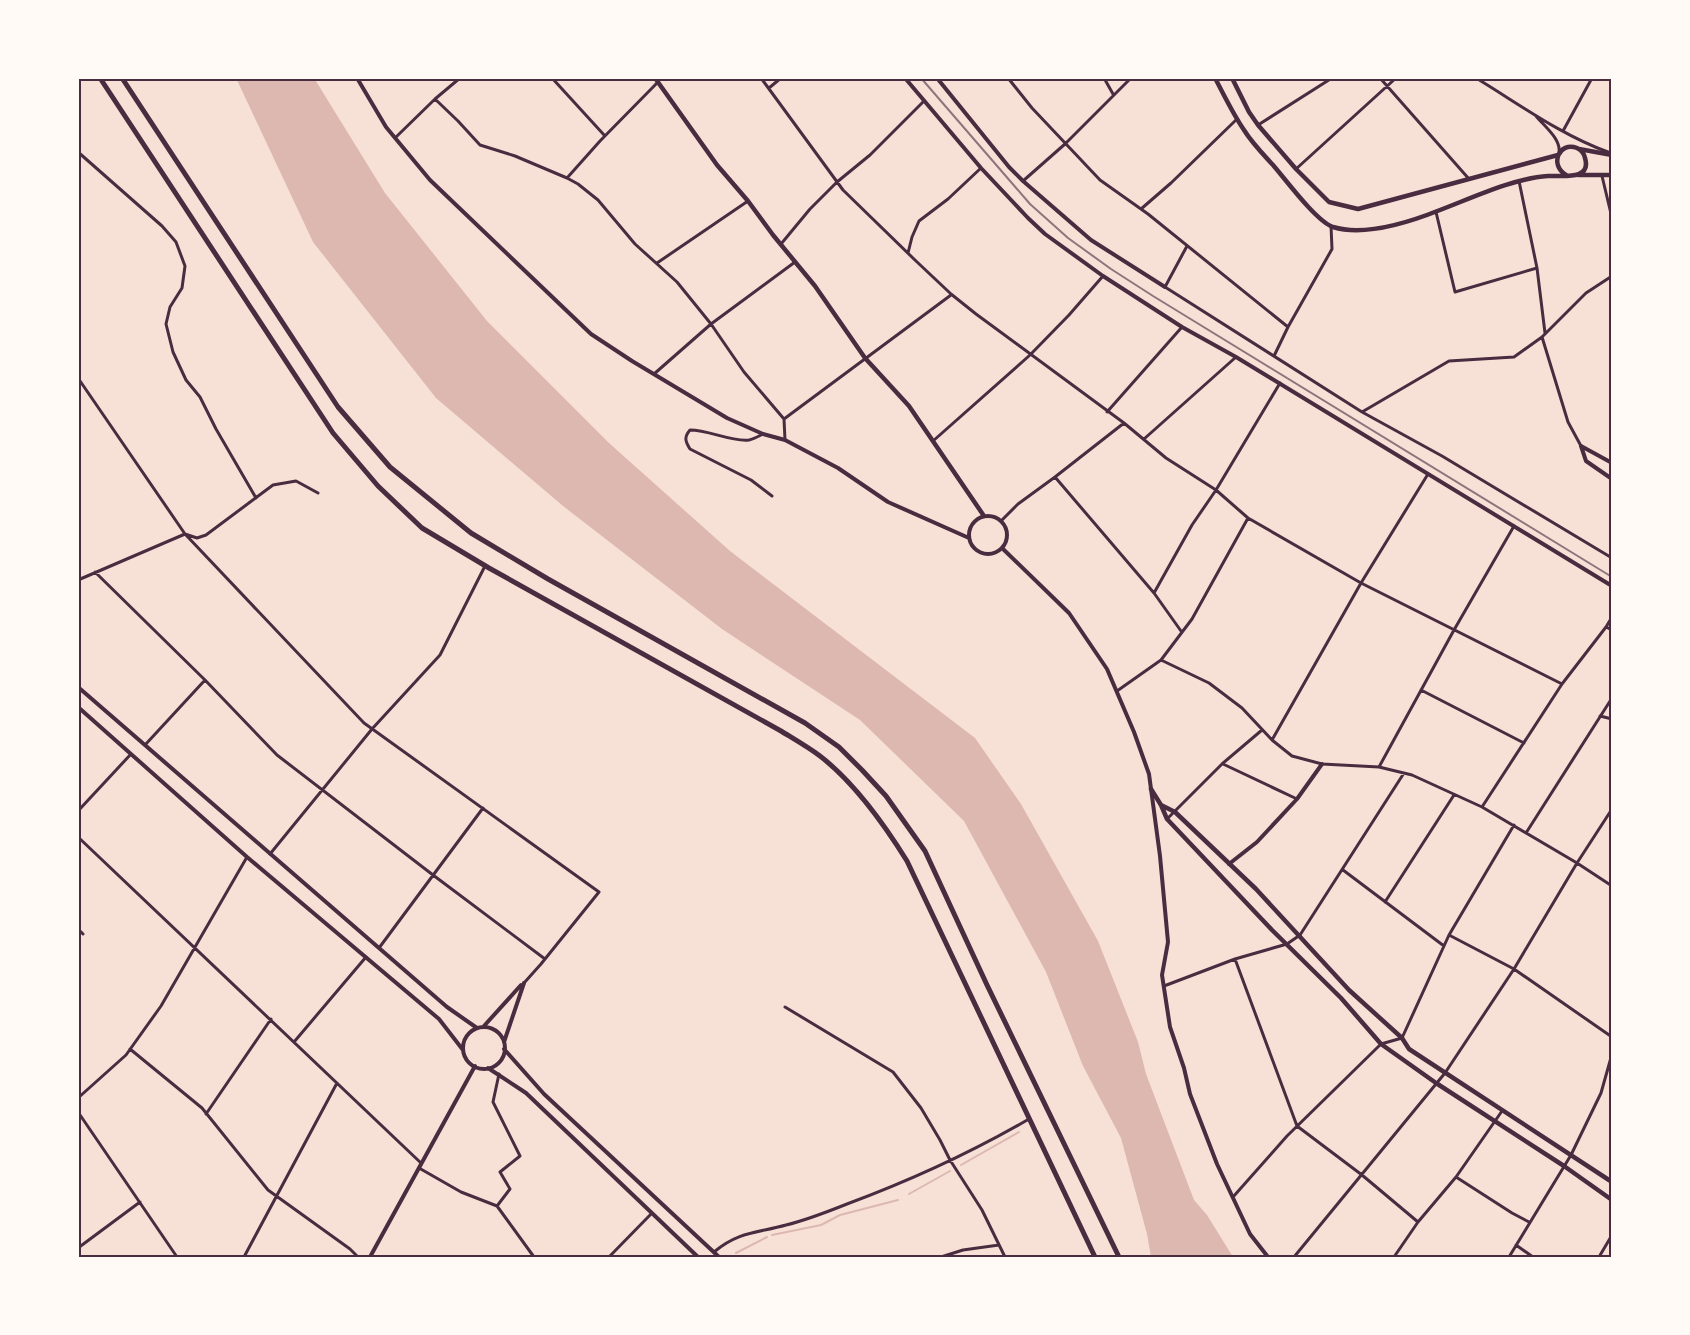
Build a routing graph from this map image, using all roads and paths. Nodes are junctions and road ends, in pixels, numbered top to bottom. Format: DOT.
graph roads {
  1 [pos="100,78"];
  2 [pos="122,78"];
  3 [pos="357,78"];
  4 [pos="460,78"];
  5 [pos="552,78"];
  6 [pos="761,78"];
  7 [pos="781,78"];
  8 [pos="905,78"];
  9 [pos="937,78"];
  10 [pos="1008,78"];
  11 [pos="1104,78"];
  12 [pos="1131,78"];
  13 [pos="1215,78"];
  14 [pos="1232,78"];
  15 [pos="1330,78"];
  16 [pos="1380,78"];
  17 [pos="1396,78"];
  18 [pos="1476,78"];
  19 [pos="1592,78"];
  20 [pos="656,80"];
  21 [pos="1387,87"];
  22 [pos="769,88"];
  23 [pos="1113,94"];
  24 [pos="435,99"];
  25 [pos="924,101"];
  26 [pos="1533,113"];
  27 [pos="1237,119"];
  28 [pos="1258,125"];
  29 [pos="1563,131"];
  30 [pos="605,136"];
  31 [pos="395,138"];
  32 [pos="1065,144"];
  33 [pos="1579,149"];
  34 [pos="78,152"];
  35 [pos="1612,154"];
  36 [pos="1558,155"];
  37 [pos="981,168"];
  38 [pos="1296,169"];
  39 [pos="1602,174"];
  40 [pos="1566,175"];
  41 [pos="1612,175"];
  42 [pos="1575,176"];
  43 [pos="567,178"];
  44 [pos="1469,179"];
  45 [pos="1023,181"];
  46 [pos="1519,181"];
  47 [pos="837,182"];
  48 [pos="748,201"];
  49 [pos="1141,209"];
  50 [pos="1436,212"];
  51 [pos="1612,218"];
  52 [pos="1331,226"];
  53 [pos="781,245"];
  54 [pos="1187,246"];
  55 [pos="908,254"];
  56 [pos="795,262"];
  57 [pos="657,263"];
  58 [pos="1537,268"];
  59 [pos="1103,276"];
  60 [pos="1612,276"];
  61 [pos="1165,287"];
  62 [pos="951,294"];
  63 [pos="711,324"];
  64 [pos="1182,327"];
  65 [pos="1288,327"];
  66 [pos="1545,333"];
  67 [pos="1542,337"];
  68 [pos="1030,355"];
  69 [pos="1274,356"];
  70 [pos="1236,357"];
  71 [pos="865,358"];
  72 [pos="654,374"];
  73 [pos="78,378"];
  74 [pos="1280,383"];
  75 [pos="1107,412"];
  76 [pos="1362,412"];
  77 [pos="784,419"];
  78 [pos="1124,423"];
  79 [pos="764,434"];
  80 [pos="1144,439"];
  81 [pos="785,440"];
  82 [pos="933,441"];
  83 [pos="1581,446"];
  84 [pos="1612,463"];
  85 [pos="1428,474"];
  86 [pos="1054,477"];
  87 [pos="1612,479"];
  88 [pos="1216,490"];
  89 [pos="318,493"];
  90 [pos="772,496"];
  91 [pos="256,498"];
  92 [pos="984,516"];
  93 [pos="1248,518"];
  94 [pos="1001,521"];
  95 [pos="1514,526"];
  96 [pos="185,534"];
  97 [pos="969,538"];
  98 [pos="1002,548"];
  99 [pos="1612,558"];
  100 [pos="485,566"];
  101 [pos="95,572"];
  102 [pos="78,580"];
  103 [pos="1361,583"];
  104 [pos="1612,586"];
  105 [pos="1154,593"];
  106 [pos="1612,617"];
  107 [pos="1606,627"];
  108 [pos="1454,630"];
  109 [pos="1612,630"];
  110 [pos="1181,632"];
  111 [pos="1161,660"];
  112 [pos="205,680"];
  113 [pos="1562,684"];
  114 [pos="78,687"];
  115 [pos="1421,690"];
  116 [pos="1117,692"];
  117 [pos="1612,698"];
  118 [pos="78,707"];
  119 [pos="1600,716"];
  120 [pos="1612,719"];
  121 [pos="372,729"];
  122 [pos="1262,730"];
  123 [pos="1272,740"];
  124 [pos="1524,743"];
  125 [pos="144,745"];
  126 [pos="130,754"];
  127 [pos="1222,764"];
  128 [pos="1322,764"];
  129 [pos="1379,767"];
  130 [pos="1404,773"];
  131 [pos="1151,789"];
  132 [pos="322,791"];
  133 [pos="1454,795"];
  134 [pos="1297,799"];
  135 [pos="1161,806"];
  136 [pos="1482,807"];
  137 [pos="483,808"];
  138 [pos="1612,809"];
  139 [pos="78,811"];
  140 [pos="1174,812"];
  141 [pos="1167,819"];
  142 [pos="1514,825"];
  143 [pos="1526,833"];
  144 [pos="78,837"];
  145 [pos="270,854"];
  146 [pos="247,856"];
  147 [pos="1577,863"];
  148 [pos="1229,864"];
  149 [pos="1343,870"];
  150 [pos="433,875"];
  151 [pos="1612,886"];
  152 [pos="1385,902"];
  153 [pos="78,929"];
  154 [pos="83,934"];
  155 [pos="1300,935"];
  156 [pos="1449,935"];
  157 [pos="1287,944"];
  158 [pos="195,946"];
  159 [pos="1444,946"];
  160 [pos="379,948"];
  161 [pos="366,957"];
  162 [pos="545,959"];
  163 [pos="1234,959"];
  164 [pos="1514,969"];
  165 [pos="524,983"];
  166 [pos="1164,986"];
  167 [pos="785,1007"];
  168 [pos="271,1019"];
  169 [pos="483,1027"];
  170 [pos="477,1028"];
  171 [pos="1612,1037"];
  172 [pos="1402,1038"];
  173 [pos="294,1042"];
  174 [pos="504,1042"];
  175 [pos="1381,1044"];
  176 [pos="130,1049"];
  177 [pos="504,1049"];
  178 [pos="463,1050"];
  179 [pos="1612,1054"];
  180 [pos="475,1066"];
  181 [pos="488,1068"];
  182 [pos="1445,1073"];
  183 [pos="499,1074"];
  184 [pos="337,1083"];
  185 [pos="1436,1083"];
  186 [pos="78,1098"];
  187 [pos="1502,1111"];
  188 [pos="78,1112"];
  189 [pos="206,1114"];
  190 [pos="1029,1119"];
  191 [pos="1496,1121"];
  192 [pos="1297,1126"];
  193 [pos="1571,1155"];
  194 [pos="950,1160"];
  195 [pos="420,1166"];
  196 [pos="1564,1166"];
  197 [pos="1362,1174"];
  198 [pos="1456,1177"];
  199 [pos="1612,1182"];
  200 [pos="276,1195"];
  201 [pos="1232,1197"];
  202 [pos="1612,1200"];
  203 [pos="140,1202"];
  204 [pos="497,1206"];
  205 [pos="652,1213"];
  206 [pos="1418,1222"];
  207 [pos="1529,1222"];
  208 [pos="1612,1235"];
  209 [pos="999,1245"];
  210 [pos="1516,1245"];
  211 [pos="78,1248"];
  212 [pos="714,1252"];
  213 [pos="177,1257"];
  214 [pos="244,1257"];
  215 [pos="358,1257"];
  216 [pos="370,1257"];
  217 [pos="534,1257"];
  218 [pos="609,1257"];
  219 [pos="698,1257"];
  220 [pos="720,1257"];
  221 [pos="941,1257"];
  222 [pos="1005,1257"];
  223 [pos="1095,1257"];
  224 [pos="1119,1257"];
  225 [pos="1268,1257"];
  226 [pos="1294,1257"];
  227 [pos="1394,1257"];
  228 [pos="1509,1257"];
  229 [pos="1533,1257"];
  230 [pos="1599,1257"];
  1 -- 100 [label="highway"];
  2 -- 224 [label="highway"];
  3 -- 31 [label="street"];
  4 -- 24 [label="street"];
  5 -- 30 [label="street"];
  6 -- 22 [label="street"];
  7 -- 22 [label="street"];
  8 -- 25 [label="street"];
  9 -- 45 [label="street"];
  10 -- 32 [label="street"];
  11 -- 23 [label="street"];
  12 -- 23 [label="street"];
  13 -- 27 [label="main road"];
  14 -- 28 [label="main road"];
  15 -- 28 [label="street"];
  16 -- 21 [label="street"];
  17 -- 21 [label="street"];
  18 -- 26 [label="street"];
  19 -- 29 [label="street"];
  20 -- 30 [label="street"];
  20 -- 48 [label="main road"];
  21 -- 38 [label="street"];
  21 -- 44 [label="street"];
  22 -- 47 [label="street"];
  23 -- 32 [label="street"];
  24 -- 31 [label="street"];
  24 -- 43 [label="street"];
  25 -- 37 [label="street"];
  25 -- 47 [label="street"];
  26 -- 29 [label="street"];
  26 -- 36 [label="street"];
  27 -- 49 [label="street"];
  27 -- 52 [label="main road"];
  28 -- 38 [label="main road"];
  29 -- 35 [label="street"];
  30 -- 43 [label="street"];
  31 -- 72 [label="street"];
  32 -- 45 [label="street"];
  32 -- 49 [label="street"];
  33 -- 35 [label="main road"];
  33 -- 36 [label="main road"];
  33 -- 42 [label="main road"];
  34 -- 91 [label="street"];
  36 -- 40 [label="main road"];
  36 -- 44 [label="main road"];
  37 -- 55 [label="street"];
  37 -- 59 [label="street"];
  38 -- 44 [label="main road"];
  39 -- 41 [label="main road"];
  39 -- 42 [label="main road"];
  39 -- 51 [label="street"];
  40 -- 42 [label="main road"];
  40 -- 46 [label="main road"];
  43 -- 57 [label="street"];
  45 -- 61 [label="street"];
  46 -- 50 [label="main road"];
  46 -- 58 [label="street"];
  47 -- 53 [label="street"];
  47 -- 55 [label="street"];
  48 -- 53 [label="main road"];
  48 -- 57 [label="street"];
  49 -- 54 [label="street"];
  50 -- 52 [label="main road"];
  50 -- 58 [label="street"];
  52 -- 65 [label="street"];
  53 -- 56 [label="main road"];
  54 -- 61 [label="street"];
  54 -- 65 [label="street"];
  55 -- 62 [label="street"];
  56 -- 63 [label="street"];
  56 -- 71 [label="main road"];
  57 -- 63 [label="street"];
  58 -- 66 [label="street"];
  59 -- 64 [label="street"];
  59 -- 68 [label="street"];
  60 -- 66 [label="street"];
  61 -- 69 [label="street"];
  62 -- 68 [label="street"];
  62 -- 71 [label="street"];
  63 -- 72 [label="street"];
  63 -- 77 [label="street"];
  64 -- 70 [label="street"];
  64 -- 75 [label="street"];
  65 -- 69 [label="street"];
  66 -- 67 [label="street"];
  67 -- 76 [label="street"];
  67 -- 83 [label="street"];
  68 -- 75 [label="street"];
  68 -- 82 [label="street"];
  69 -- 76 [label="street"];
  70 -- 74 [label="street"];
  70 -- 80 [label="street"];
  71 -- 77 [label="street"];
  71 -- 82 [label="main road"];
  72 -- 79 [label="street"];
  73 -- 96 [label="street"];
  74 -- 85 [label="street"];
  74 -- 88 [label="street"];
  75 -- 78 [label="street"];
  76 -- 99 [label="street"];
  77 -- 81 [label="street"];
  78 -- 80 [label="street"];
  78 -- 86 [label="street"];
  79 -- 81 [label="street"];
  79 -- 90 [label="street"];
  80 -- 88 [label="street"];
  81 -- 97 [label="street"];
  82 -- 92 [label="main road"];
  83 -- 84 [label="street"];
  83 -- 87 [label="street"];
  85 -- 95 [label="street"];
  85 -- 103 [label="street"];
  86 -- 94 [label="street"];
  86 -- 105 [label="street"];
  88 -- 93 [label="street"];
  88 -- 105 [label="street"];
  89 -- 91 [label="street"];
  91 -- 96 [label="street"];
  92 -- 94 [label="street"];
  92 -- 97 [label="street"];
  93 -- 103 [label="street"];
  93 -- 110 [label="street"];
  94 -- 98 [label="street"];
  95 -- 104 [label="street"];
  95 -- 108 [label="street"];
  96 -- 101 [label="street"];
  96 -- 121 [label="street"];
  97 -- 98 [label="street"];
  98 -- 116 [label="street"];
  100 -- 121 [label="street"];
  100 -- 190 [label="highway"];
  101 -- 102 [label="street"];
  101 -- 112 [label="street"];
  103 -- 108 [label="street"];
  103 -- 123 [label="street"];
  105 -- 110 [label="street"];
  106 -- 107 [label="street"];
  107 -- 109 [label="street"];
  107 -- 113 [label="street"];
  108 -- 113 [label="street"];
  108 -- 115 [label="street"];
  110 -- 111 [label="street"];
  111 -- 116 [label="street"];
  111 -- 122 [label="street"];
  112 -- 125 [label="street"];
  112 -- 132 [label="street"];
  113 -- 124 [label="street"];
  114 -- 125 [label="street"];
  115 -- 124 [label="street"];
  115 -- 129 [label="street"];
  116 -- 131 [label="street"];
  117 -- 119 [label="street"];
  118 -- 126 [label="street"];
  119 -- 120 [label="street"];
  119 -- 143 [label="street"];
  121 -- 132 [label="street"];
  121 -- 137 [label="street"];
  122 -- 123 [label="street"];
  122 -- 127 [label="street"];
  123 -- 128 [label="street"];
  124 -- 136 [label="street"];
  125 -- 145 [label="street"];
  126 -- 139 [label="street"];
  126 -- 146 [label="street"];
  127 -- 134 [label="street"];
  127 -- 140 [label="street"];
  128 -- 129 [label="street"];
  128 -- 134 [label="street"];
  129 -- 130 [label="street"];
  130 -- 133 [label="street"];
  130 -- 149 [label="street"];
  131 -- 135 [label="main road"];
  131 -- 166 [label="street"];
  132 -- 145 [label="street"];
  132 -- 150 [label="street"];
  133 -- 136 [label="street"];
  133 -- 152 [label="street"];
  134 -- 148 [label="street"];
  135 -- 140 [label="main road"];
  135 -- 141 [label="main road"];
  136 -- 142 [label="street"];
  137 -- 150 [label="street"];
  137 -- 162 [label="street"];
  138 -- 147 [label="street"];
  140 -- 141 [label="street"];
  140 -- 148 [label="main road"];
  141 -- 157 [label="main road"];
  142 -- 143 [label="street"];
  142 -- 156 [label="street"];
  143 -- 147 [label="street"];
  144 -- 158 [label="street"];
  145 -- 160 [label="street"];
  146 -- 158 [label="street"];
  146 -- 161 [label="street"];
  147 -- 151 [label="street"];
  147 -- 164 [label="street"];
  148 -- 155 [label="main road"];
  149 -- 152 [label="street"];
  149 -- 155 [label="street"];
  150 -- 160 [label="street"];
  150 -- 162 [label="street"];
  152 -- 159 [label="street"];
  153 -- 154 [label="street"];
  155 -- 157 [label="street"];
  155 -- 172 [label="main road"];
  156 -- 159 [label="street"];
  156 -- 164 [label="street"];
  157 -- 163 [label="street"];
  157 -- 175 [label="main road"];
  158 -- 168 [label="street"];
  158 -- 176 [label="street"];
  159 -- 172 [label="street"];
  160 -- 170 [label="street"];
  161 -- 173 [label="street"];
  161 -- 178 [label="street"];
  162 -- 165 [label="street"];
  163 -- 166 [label="street"];
  163 -- 192 [label="street"];
  164 -- 171 [label="street"];
  164 -- 182 [label="street"];
  165 -- 169 [label="street"];
  165 -- 174 [label="street"];
  166 -- 201 [label="street"];
  167 -- 194 [label="street"];
  168 -- 173 [label="street"];
  168 -- 189 [label="street"];
  169 -- 170 [label="street"];
  169 -- 174 [label="street"];
  170 -- 178 [label="street"];
  172 -- 175 [label="street"];
  172 -- 182 [label="main road"];
  173 -- 184 [label="street"];
  174 -- 177 [label="street"];
  175 -- 185 [label="main road"];
  175 -- 192 [label="street"];
  176 -- 186 [label="street"];
  176 -- 189 [label="street"];
  177 -- 181 [label="street"];
  177 -- 212 [label="street"];
  178 -- 180 [label="street"];
  179 -- 193 [label="street"];
  180 -- 181 [label="street"];
  180 -- 195 [label="street"];
  181 -- 183 [label="street"];
  182 -- 185 [label="street"];
  182 -- 187 [label="main road"];
  183 -- 204 [label="street"];
  183 -- 205 [label="street"];
  184 -- 195 [label="street"];
  184 -- 200 [label="street"];
  185 -- 191 [label="main road"];
  185 -- 197 [label="street"];
  187 -- 191 [label="street"];
  187 -- 193 [label="main road"];
  188 -- 203 [label="street"];
  189 -- 200 [label="street"];
  190 -- 194 [label="street"];
  190 -- 223 [label="highway"];
  191 -- 196 [label="main road"];
  191 -- 198 [label="street"];
  192 -- 197 [label="street"];
  192 -- 201 [label="street"];
  193 -- 196 [label="street"];
  193 -- 199 [label="main road"];
  194 -- 209 [label="street"];
  194 -- 212 [label="street"];
  195 -- 204 [label="street"];
  195 -- 216 [label="street"];
  196 -- 202 [label="main road"];
  196 -- 207 [label="street"];
  197 -- 206 [label="street"];
  197 -- 226 [label="street"];
  198 -- 206 [label="street"];
  198 -- 207 [label="street"];
  200 -- 214 [label="street"];
  200 -- 215 [label="street"];
  201 -- 225 [label="street"];
  203 -- 211 [label="street"];
  203 -- 213 [label="street"];
  204 -- 217 [label="street"];
  205 -- 218 [label="street"];
  205 -- 219 [label="street"];
  206 -- 227 [label="street"];
  207 -- 210 [label="street"];
  208 -- 230 [label="street"];
  209 -- 221 [label="street"];
  209 -- 222 [label="street"];
  210 -- 228 [label="street"];
  210 -- 229 [label="street"];
  212 -- 220 [label="street"];
}
